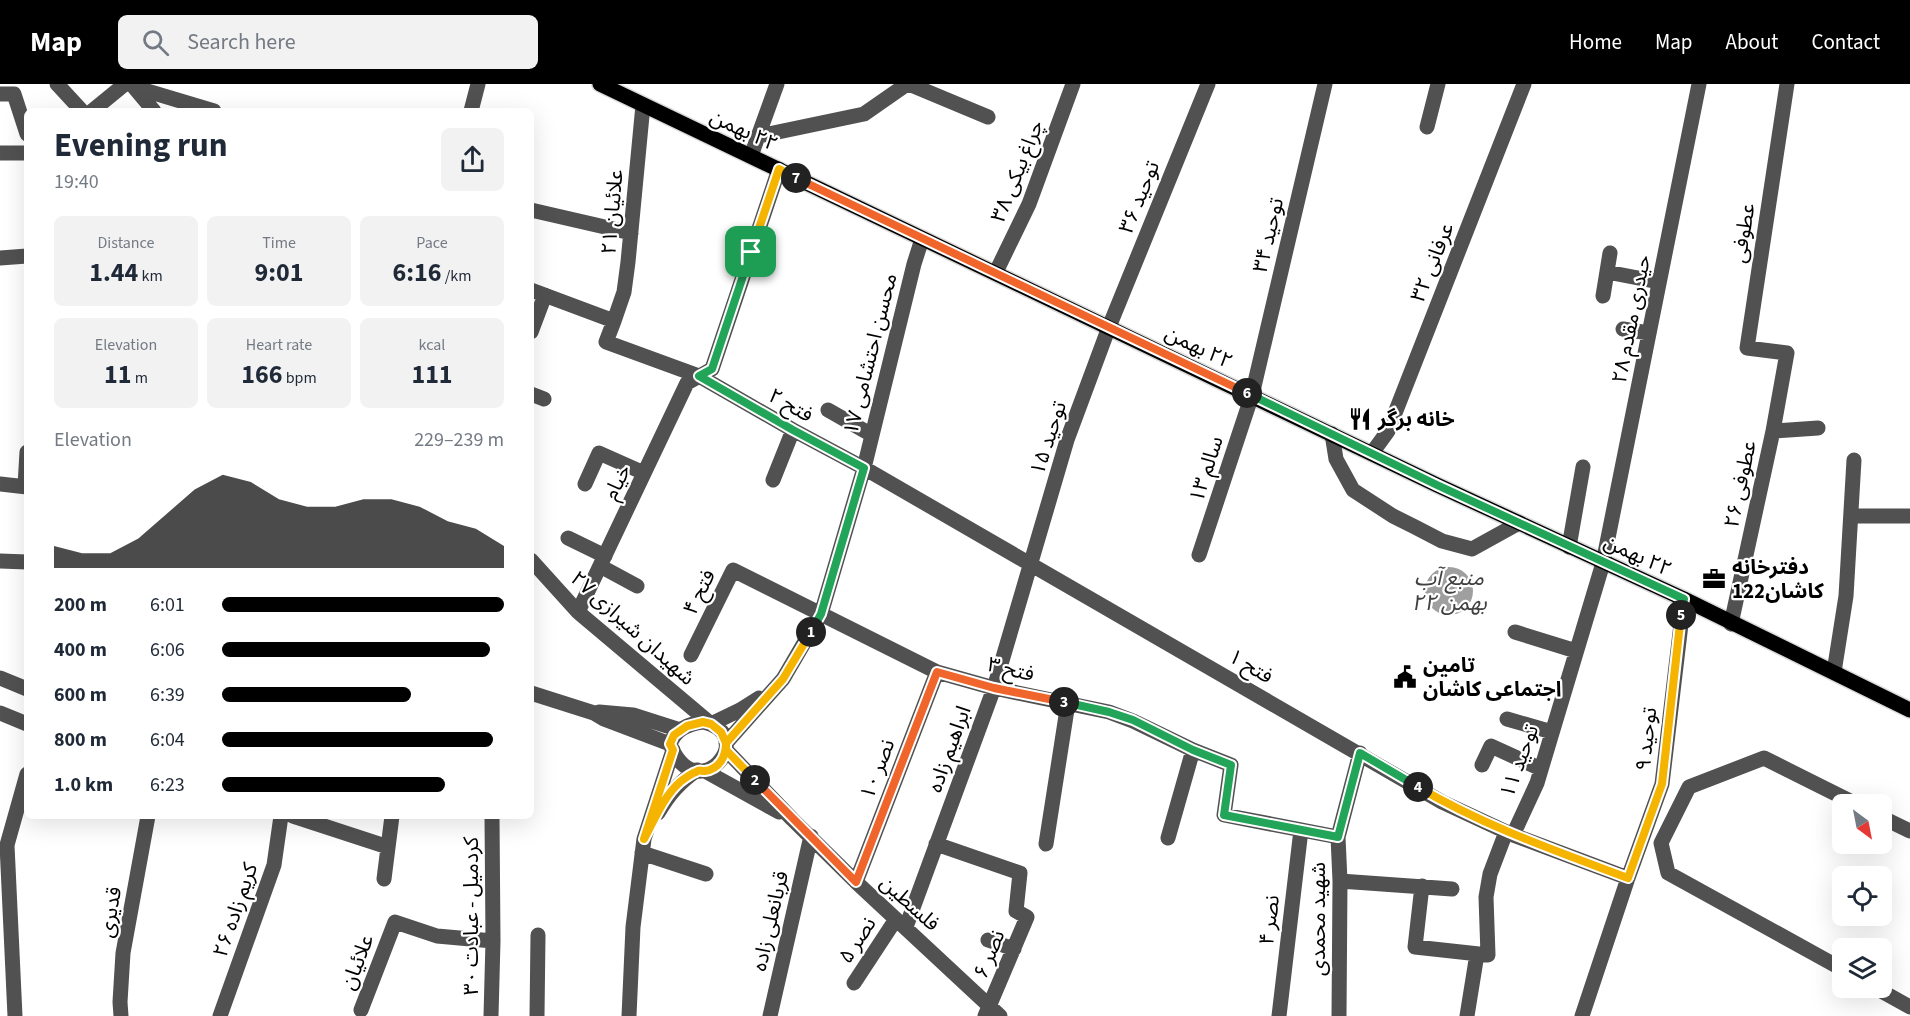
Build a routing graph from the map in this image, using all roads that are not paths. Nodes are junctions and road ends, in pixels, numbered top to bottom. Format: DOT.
graph roads {
  1 [pos="57,84"];
  2 [pos="477,84"];
  3 [pos="600,84"];
  4 [pos="777,84"];
  5 [pos="908,84"];
  6 [pos="1073,84"];
  7 [pos="1208,84"];
  8 [pos="1325,84"];
  9 [pos="1438,84"];
  10 [pos="1524,84"];
  11 [pos="1699,84"];
  12 [pos="1787,84"];
  13 [pos="130,85"];
  14 [pos="0,94"];
  15 [pos="643,105"];
  16 [pos="79,108"];
  17 [pos="96,108"];
  18 [pos="151,108"];
  19 [pos="204,108"];
  20 [pos="472,108"];
  21 [pos="988,117"];
  22 [pos="24,125"];
  23 [pos="1427,127"];
  24 [pos="759,136"];
  25 [pos="0,153"];
  26 [pos="24,153"];
  27 [pos="751,156"];
  28 [pos="779,169"];
  29 [pos="534,211"];
  30 [pos="631,233"];
  31 [pos="922,239"];
  32 [pos="1610,253"];
  33 [pos="24,256"];
  34 [pos="0,258"];
  35 [pos="996,272"];
  36 [pos="1607,272"];
  37 [pos="1659,282"];
  38 [pos="538,292"];
  39 [pos="1603,296"];
  40 [pos="534,315"];
  41 [pos="614,321"];
  42 [pos="1109,327"];
  43 [pos="1623,329"];
  44 [pos="1649,333"];
  45 [pos="1787,353"];
  46 [pos="699,376"];
  47 [pos="1252,395"];
  48 [pos="828,410"];
  49 [pos="1818,428"];
  50 [pos="793,430"];
  51 [pos="1773,431"];
  52 [pos="872,435"];
  53 [pos="1332,435"];
  54 [pos="1372,453"];
  55 [pos="1854,460"];
  56 [pos="1583,467"];
  57 [pos="864,468"];
  58 [pos="644,473"];
  59 [pos="773,480"];
  60 [pos="0,484"];
  61 [pos="585,484"];
  62 [pos="24,486"];
  63 [pos="1851,516"];
  64 [pos="1910,516"];
  65 [pos="1519,523"];
  66 [pos="568,538"];
  67 [pos="1569,547"];
  68 [pos="1199,555"];
  69 [pos="0,561"];
  70 [pos="602,561"];
  71 [pos="24,562"];
  72 [pos="534,563"];
  73 [pos="1603,563"];
  74 [pos="1030,564"];
  75 [pos="637,586"];
  76 [pos="1684,599"];
  77 [pos="578,612"];
  78 [pos="821,614"];
  79 [pos="1731,624"];
  80 [pos="1515,632"];
  81 [pos="1576,651"];
  82 [pos="691,655"];
  83 [pos="937,672"];
  84 [pos="1834,672"];
  85 [pos="0,678"];
  86 [pos="783,679"];
  87 [pos="24,688"];
  88 [pos="994,688"];
  89 [pos="534,694"];
  90 [pos="1068,703"];
  91 [pos="1910,710"];
  92 [pos="0,713"];
  93 [pos="594,713"];
  94 [pos="1507,719"];
  95 [pos="24,723"];
  96 [pos="711,724"];
  97 [pos="680,730"];
  98 [pos="1552,732"];
  99 [pos="726,746"];
  100 [pos="671,747"];
  101 [pos="1193,750"];
  102 [pos="1360,753"];
  103 [pos="1482,765"];
  104 [pos="1541,769"];
  105 [pos="701,770"];
  106 [pos="24,785"];
  107 [pos="1836,794"];
  108 [pos="147,819"];
  109 [pos="281,819"];
  110 [pos="302,819"];
  111 [pos="392,819"];
  112 [pos="492,819"];
  113 [pos="792,819"];
  114 [pos="1892,822"];
  115 [pos="1302,830"];
  116 [pos="1910,831"];
  117 [pos="1509,833"];
  118 [pos="811,836"];
  119 [pos="1338,837"];
  120 [pos="1168,838"];
  121 [pos="936,844"];
  122 [pos="1046,844"];
  123 [pos="643,846"];
  124 [pos="388,847"];
  125 [pos="706,874"];
  126 [pos="1628,878"];
  127 [pos="384,879"];
  128 [pos="1340,881"];
  129 [pos="856,882"];
  130 [pos="1422,886"];
  131 [pos="1452,888"];
  132 [pos="901,923"];
  133 [pos="538,935"];
  134 [pos="988,940"];
  135 [pos="493,941"];
  136 [pos="1014,949"];
  137 [pos="1477,954"];
  138 [pos="1832,963"];
  139 [pos="854,983"];
  140 [pos="1892,997"];
  141 [pos="1910,1007"];
  142 [pos="361,1010"];
  143 [pos="992,1013"];
  144 [pos="772,1015"];
  145 [pos="15,1016"];
  146 [pos="121,1016"];
  147 [pos="220,1016"];
  148 [pos="491,1016"];
  149 [pos="537,1016"];
  150 [pos="629,1016"];
  151 [pos="1279,1016"];
  152 [pos="1339,1016"];
  153 [pos="1467,1016"];
  154 [pos="1582,1016"];
  1 -- 16 [label="street"];
  2 -- 20 [label="street"];
  3 -- 15 [label="main road, ٢٢ بهمن"];
  4 -- 24 [label="street"];
  5 -- 21 [label="street"];
  5 -- 24 [label="street"];
  6 -- 35 [label="street, چراغ بیکی ۳۸"];
  7 -- 42 [label="street, توحید ۳۶"];
  8 -- 47 [label="street, توحید ۳۴"];
  9 -- 23 [label="street"];
  10 -- 54 [label="street, عرفانی ۳۲"];
  11 -- 37 [label="street, حیدری مقدم ۲۸"];
  12 -- 45 [label="street, عطوفی"];
  13 -- 17 [label="street"];
  13 -- 18 [label="street"];
  13 -- 19 [label="street"];
  14 -- 22 [label="street"];
  15 -- 27 [label="main road, ٢٢ بهمن"];
  15 -- 30 [label="street, علائیان ۲۱"];
  24 -- 27 [label="street"];
  25 -- 26 [label="street"];
  27 -- 28 [label="main road, ٢٢ بهمن"];
  28 -- 31 [label="main road, ٢٢ بهمن"];
  28 -- 46 [label="street, خیام"];
  29 -- 30 [label="street"];
  30 -- 41 [label="street, علائیان ۲۱"];
  31 -- 35 [label="main road, ٢٢ بهمن"];
  31 -- 52 [label="street, محسن احتشامی ۱۷"];
  32 -- 36 [label="street"];
  33 -- 34 [label="street"];
  35 -- 42 [label="main road, ٢٢ بهمن"];
  36 -- 37 [label="street"];
  36 -- 39 [label="street"];
  37 -- 44 [label="street, حیدری مقدم ۲۸"];
  38 -- 40 [label="street"];
  38 -- 41 [label="street"];
  41 -- 46 [label="street, علائیان ۲۱"];
  42 -- 47 [label="main road, ٢٢ بهمن"];
  42 -- 74 [label="street, توحید ۱۵"];
  43 -- 44 [label="street"];
  44 -- 73 [label="street, حیدری مقدم ۲۸"];
  45 -- 51 [label="street, عطوفی ۲۶"];
  46 -- 50 [label="street, فتح ۲"];
  46 -- 58 [label="street, خیام"];
  47 -- 53 [label="main road, ٢٢ بهمن"];
  47 -- 68 [label="street, سالم ۱۳"];
  48 -- 52 [label="street"];
  49 -- 51 [label="street"];
  50 -- 57 [label="street, فتح ۲"];
  50 -- 59 [label="street"];
  51 -- 79 [label="street, عطوفی ۲۶"];
  52 -- 57 [label="street, محسن احتشامی ۱۷"];
  53 -- 54 [label="main road, ٢٢ بهمن"];
  53 -- 65 [label="street"];
  54 -- 65 [label="main road, ٢٢ بهمن"];
  55 -- 63 [label="street"];
  56 -- 67 [label="street"];
  57 -- 74 [label="street, فتح ۱"];
  57 -- 78 [label="street, محسن احتشامی ۱۷"];
  58 -- 61 [label="street"];
  58 -- 70 [label="street, خیام"];
  60 -- 62 [label="street"];
  63 -- 64 [label="street"];
  63 -- 84 [label="street"];
  65 -- 67 [label="main road, ٢٢ بهمن"];
  66 -- 70 [label="street"];
  67 -- 73 [label="main road, ٢٢ بهمن"];
  69 -- 71 [label="street"];
  70 -- 75 [label="street"];
  70 -- 77 [label="street, خیام"];
  72 -- 77 [label="street, شهیدان شیرازی ۲۷"];
  73 -- 76 [label="main road, ٢٢ بهمن"];
  73 -- 81 [label="street, توحید ۱۱"];
  74 -- 88 [label="street, ابراهیم زاده"];
  74 -- 102 [label="street, فتح ۱"];
  76 -- 79 [label="main road, ٢٢ بهمن"];
  76 -- 126 [label="street, توحید ۹"];
  77 -- 96 [label="street, شهیدان شیرازی ۲۷"];
  78 -- 82 [label="street, فتح ۴"];
  78 -- 83 [label="street, فتح ۳"];
  78 -- 86 [label="street, محسن احتشامی ۱۷"];
  79 -- 84 [label="main road, ٢٢ بهمن"];
  80 -- 81 [label="street"];
  81 -- 98 [label="street, توحید ۱۱"];
  83 -- 88 [label="street, فتح ۳"];
  83 -- 129 [label="street, نصر ۱۰"];
  84 -- 91 [label="main road, ٢٢ بهمن"];
  85 -- 87 [label="street"];
  86 -- 96 [label="street, محسن احتشامی ۱۷"];
  86 -- 99 [label="street, محسن احتشامی ۱۷"];
  88 -- 90 [label="street, فتح ۳"];
  88 -- 121 [label="street, ابراهیم زاده"];
  89 -- 93 [label="street"];
  90 -- 101 [label="street, فتح ۳"];
  90 -- 122 [label="street"];
  92 -- 95 [label="street"];
  93 -- 97 [label="street"];
  93 -- 100 [label="street"];
  94 -- 98 [label="street"];
  96 -- 97 [label="street"];
  96 -- 99 [label="street"];
  97 -- 100 [label="street"];
  98 -- 104 [label="street, توحید ۱۱"];
  99 -- 105 [label="street"];
  99 -- 113 [label="street"];
  100 -- 105 [label="street"];
  100 -- 123 [label="street"];
  101 -- 115 [label="street, فتح ۳"];
  101 -- 120 [label="street"];
  102 -- 117 [label="street, فتح ۱"];
  102 -- 119 [label="street, شهید محمدی"];
  103 -- 104 [label="street"];
  104 -- 117 [label="street, توحید ۱۱"];
  105 -- 113 [label="street"];
  105 -- 123 [label="street"];
  106 -- 145 [label="street"];
  107 -- 138 [label="street"];
  108 -- 146 [label="street, قدیری"];
  109 -- 147 [label="street, کریم زاده ۲۶"];
  110 -- 124 [label="street"];
  111 -- 124 [label="street"];
  112 -- 135 [label="street, کردمیل - عبادت ۳۰"];
  113 -- 118 [label="street, فلسطین"];
  114 -- 116 [label="street"];
  115 -- 119 [label="street"];
  115 -- 151 [label="street, نصر ۴"];
  117 -- 126 [label="street, فتح ۱"];
  117 -- 137 [label="street, توحید ۱۱"];
  118 -- 129 [label="street, فلسطین"];
  118 -- 144 [label="street, قربانعلی زاده"];
  119 -- 128 [label="street, شهید محمدی"];
  121 -- 132 [label="street, ابراهیم زاده"];
  121 -- 136 [label="street, نصر ۶"];
  123 -- 125 [label="street"];
  123 -- 150 [label="street"];
  124 -- 127 [label="street"];
  126 -- 154 [label="street, توحید ۹"];
  128 -- 130 [label="street"];
  128 -- 152 [label="street, شهید محمدی"];
  129 -- 132 [label="street, فلسطین"];
  130 -- 131 [label="street"];
  130 -- 137 [label="street"];
  132 -- 139 [label="street, نصر ۵"];
  132 -- 143 [label="street, فلسطین"];
  133 -- 149 [label="street"];
  134 -- 136 [label="street"];
  135 -- 142 [label="street, علائیان"];
  135 -- 148 [label="street, کردمیل - عبادت ۳۰"];
  136 -- 143 [label="street, نصر ۶"];
  137 -- 153 [label="street"];
  140 -- 141 [label="street"];
}
